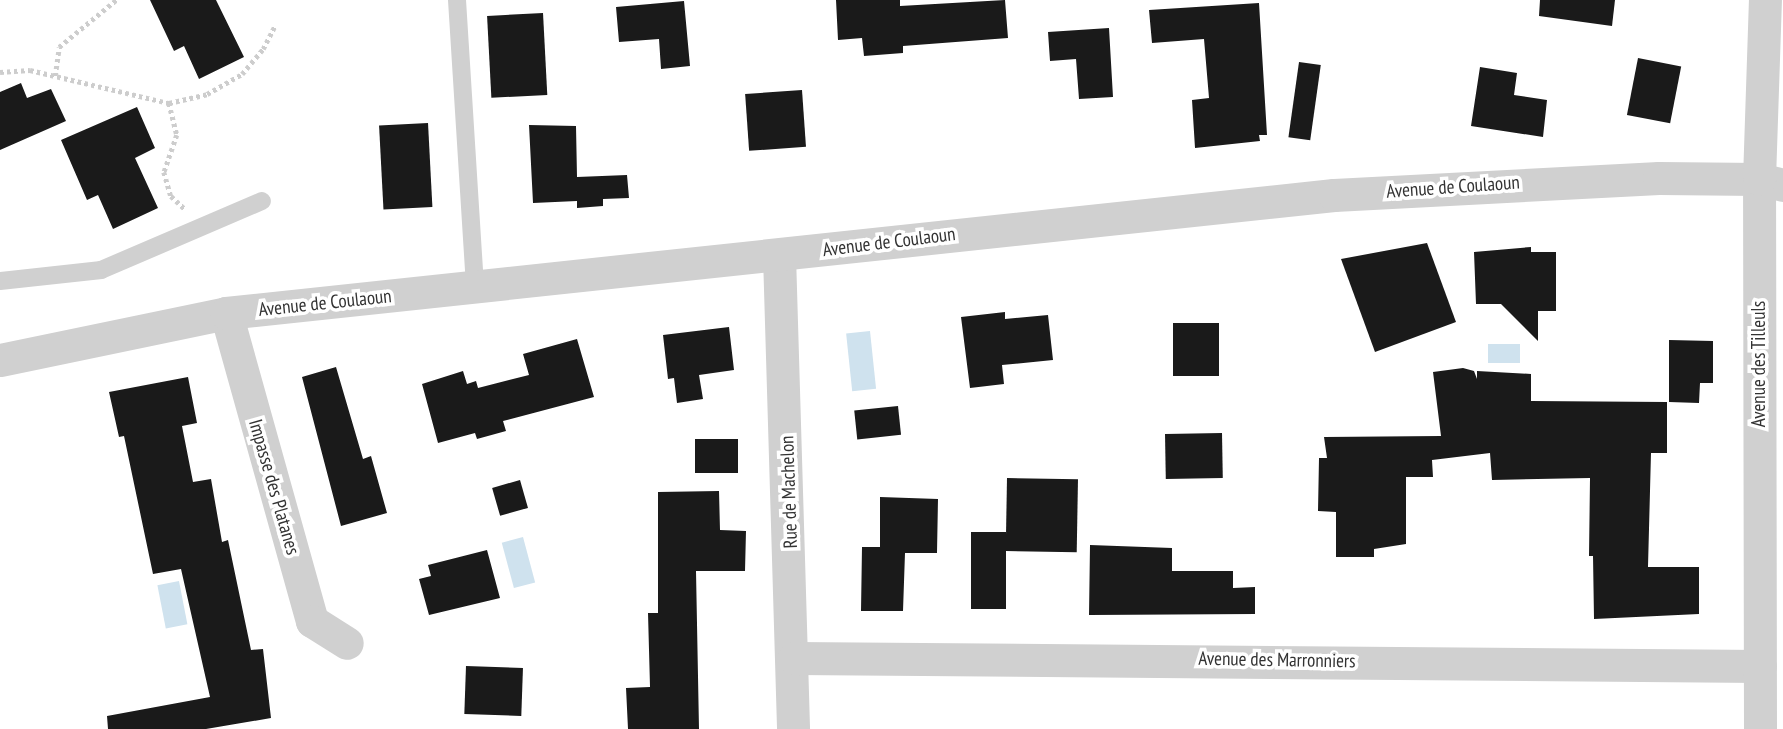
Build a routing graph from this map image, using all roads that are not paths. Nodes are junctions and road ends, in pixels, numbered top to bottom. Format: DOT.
graph roads {
  1 [pos="457,0"];
  2 [pos="1765,0"];
  3 [pos="1771,182"];
  4 [pos="262,201"];
  5 [pos="779,255"];
  6 [pos="0,281"];
  7 [pos="475,287"];
  8 [pos="226,313"];
  9 [pos="0,360"];
  10 [pos="347,643"];
  11 [pos="794,659"];
  12 [pos="1760,666"];
  13 [pos="793,729"];
  14 [pos="1760,729"];
  1 -- 7 [label="lane"];
  2 -- 3 [label="street, Avenue des Tilleuls"];
  3 -- 5 [label="street, Avenue de Coulaoun"];
  3 -- 12 [label="street, Avenue des Tilleuls"];
  4 -- 6 [label="lane"];
  5 -- 7 [label="street, Avenue de Coulaoun"];
  5 -- 11 [label="street, Rue de Machelon"];
  7 -- 8 [label="street, Avenue de Coulaoun"];
  8 -- 9 [label="street, Avenue de Coulaoun"];
  8 -- 10 [label="street, Impasse des Platanes"];
  11 -- 12 [label="street, Avenue des Marronniers"];
  11 -- 13 [label="street, Rue de Machelon"];
  12 -- 14 [label="street, Avenue des Tilleuls"];
}
